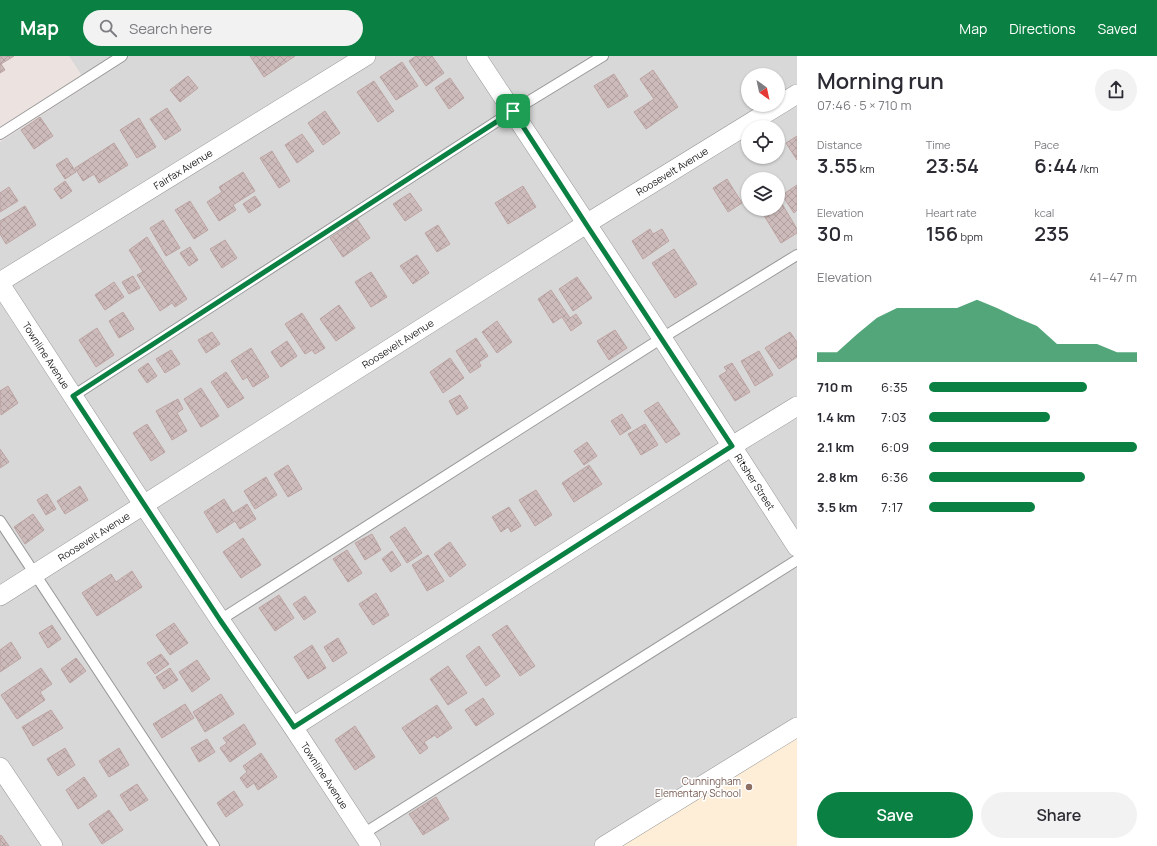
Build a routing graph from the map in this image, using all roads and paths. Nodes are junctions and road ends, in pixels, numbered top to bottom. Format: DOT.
graph roads {
  1 [pos="122,56"];
  2 [pos="366,56"];
  3 [pos="476,56"];
  4 [pos="602,56"];
  5 [pos="797,94"];
  6 [pos="513,111"];
  7 [pos="0,134"];
  8 [pos="586,224"];
  9 [pos="797,255"];
  10 [pos="0,283"];
  11 [pos="662,338"];
  12 [pos="73,396"];
  13 [pos="797,406"];
  14 [pos="732,446"];
  15 [pos="143,504"];
  16 [pos="0,521"];
  17 [pos="797,547"];
  18 [pos="797,560"];
  19 [pos="35,574"];
  20 [pos="0,596"];
  21 [pos="220,620"];
  22 [pos="294,727"];
  23 [pos="797,727"];
  24 [pos="0,766"];
  25 [pos="367,840"];
  26 [pos="53,846"];
  27 [pos="214,846"];
  28 [pos="604,846"];
  1 -- 7 [label="lane"];
  2 -- 10 [label="street, Fairfax Avenue"];
  3 -- 6 [label="street, Ritsher Street"];
  4 -- 6 [label="lane"];
  5 -- 8 [label="street, Roosevelt Avenue"];
  6 -- 8 [label="street, Ritsher Street"];
  6 -- 12 [label="lane"];
  8 -- 11 [label="street, Ritsher Street"];
  8 -- 15 [label="street, Roosevelt Avenue"];
  9 -- 11 [label="lane"];
  10 -- 12 [label="street, Townline Avenue"];
  11 -- 14 [label="street, Ritsher Street"];
  11 -- 21 [label="lane"];
  12 -- 15 [label="street, Townline Avenue"];
  13 -- 14 [label="street"];
  14 -- 17 [label="street, Ritsher Street"];
  14 -- 22 [label="street"];
  15 -- 19 [label="street, Roosevelt Avenue"];
  15 -- 21 [label="street, Townline Avenue"];
  16 -- 19 [label="lane"];
  18 -- 25 [label="lane"];
  19 -- 20 [label="street, Roosevelt Avenue"];
  19 -- 27 [label="lane"];
  21 -- 22 [label="street, Townline Avenue"];
  22 -- 25 [label="street, Townline Avenue"];
  23 -- 28 [label="street"];
  24 -- 26 [label="street"];
}
